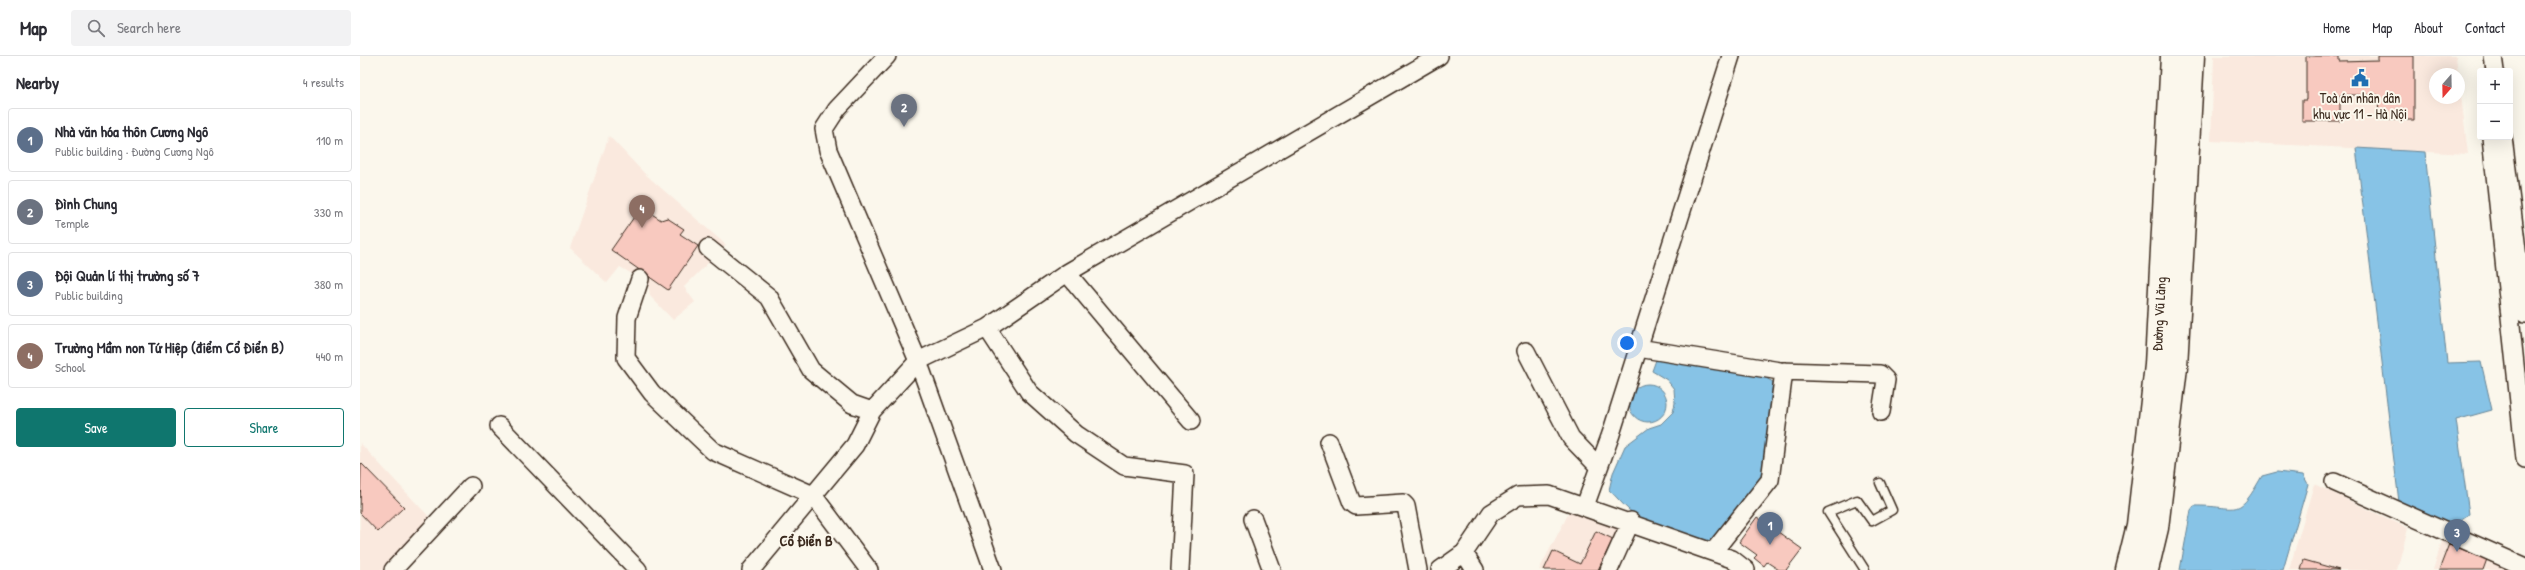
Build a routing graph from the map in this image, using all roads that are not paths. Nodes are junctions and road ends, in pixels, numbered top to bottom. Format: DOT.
graph roads {
  1 [pos="887,56"];
  2 [pos="1439,56"];
  3 [pos="1730,56"];
  4 [pos="2172,56"];
  5 [pos="2193,56"];
  6 [pos="2482,56"];
  7 [pos="2493,56"];
  8 [pos="2484,68"];
  9 [pos="2495,68"];
  10 [pos="2491,140"];
  11 [pos="2504,140"];
  12 [pos="2518,207"];
  13 [pos="708,248"];
  14 [pos="1067,273"];
  15 [pos="2171,274"];
  16 [pos="640,279"];
  17 [pos="2525,313"];
  18 [pos="987,328"];
  19 [pos="1638,348"];
  20 [pos="1526,351"];
  21 [pos="918,361"];
  22 [pos="1784,371"];
  23 [pos="872,411"];
  24 [pos="1881,412"];
  25 [pos="1191,421"];
  26 [pos="499,426"];
  27 [pos="1328,442"];
  28 [pos="2525,459"];
  29 [pos="1599,467"];
  30 [pos="2334,482"];
  31 [pos="1880,483"];
  32 [pos="471,486"];
  33 [pos="813,495"];
  34 [pos="1585,506"];
  35 [pos="1252,519"];
  36 [pos="1631,521"];
  37 [pos="1713,552"];
  38 [pos="1464,553"];
  39 [pos="2525,567"];
  40 [pos="393,570"];
  41 [pos="638,570"];
  42 [pos="750,570"];
  43 [pos="869,570"];
  44 [pos="993,570"];
  45 [pos="1180,570"];
  46 [pos="1272,570"];
  47 [pos="1418,570"];
  48 [pos="1440,570"];
  49 [pos="1475,570"];
  50 [pos="1609,570"];
  51 [pos="1746,570"];
  52 [pos="1865,570"];
  53 [pos="2127,570"];
  54 [pos="2147,570"];
  1 -- 21 [label="street"];
  2 -- 14 [label="street"];
  3 -- 19 [label="street"];
  4 -- 15 [label="main road, Đường Vũ Lăng"];
  5 -- 15 [label="main road, Đường Vũ Lăng"];
  6 -- 8 [label="street"];
  7 -- 9 [label="street"];
  10 -- 28 [label="street"];
  11 -- 12 [label="street"];
  12 -- 17 [label="street"];
  13 -- 23 [label="street"];
  14 -- 18 [label="street"];
  14 -- 25 [label="street"];
  15 -- 53 [label="main road, Đường Vũ Lăng"];
  15 -- 54 [label="main road, Đường Vũ Lăng"];
  16 -- 33 [label="street"];
  18 -- 21 [label="street"];
  18 -- 45 [label="street"];
  19 -- 22 [label="street"];
  19 -- 29 [label="street"];
  20 -- 29 [label="street"];
  21 -- 23 [label="street"];
  21 -- 44 [label="street"];
  22 -- 24 [label="street"];
  22 -- 37 [label="street"];
  23 -- 33 [label="street"];
  26 -- 41 [label="street"];
  27 -- 47 [label="street"];
  29 -- 34 [label="street"];
  30 -- 39 [label="street"];
  31 -- 52 [label="lane"];
  32 -- 40 [label="street"];
  33 -- 42 [label="street"];
  33 -- 43 [label="street"];
  34 -- 36 [label="street"];
  34 -- 38 [label="street"];
  35 -- 46 [label="street"];
  36 -- 37 [label="street"];
  36 -- 50 [label="street"];
  37 -- 51 [label="street"];
  38 -- 48 [label="street"];
  38 -- 49 [label="street"];
}
